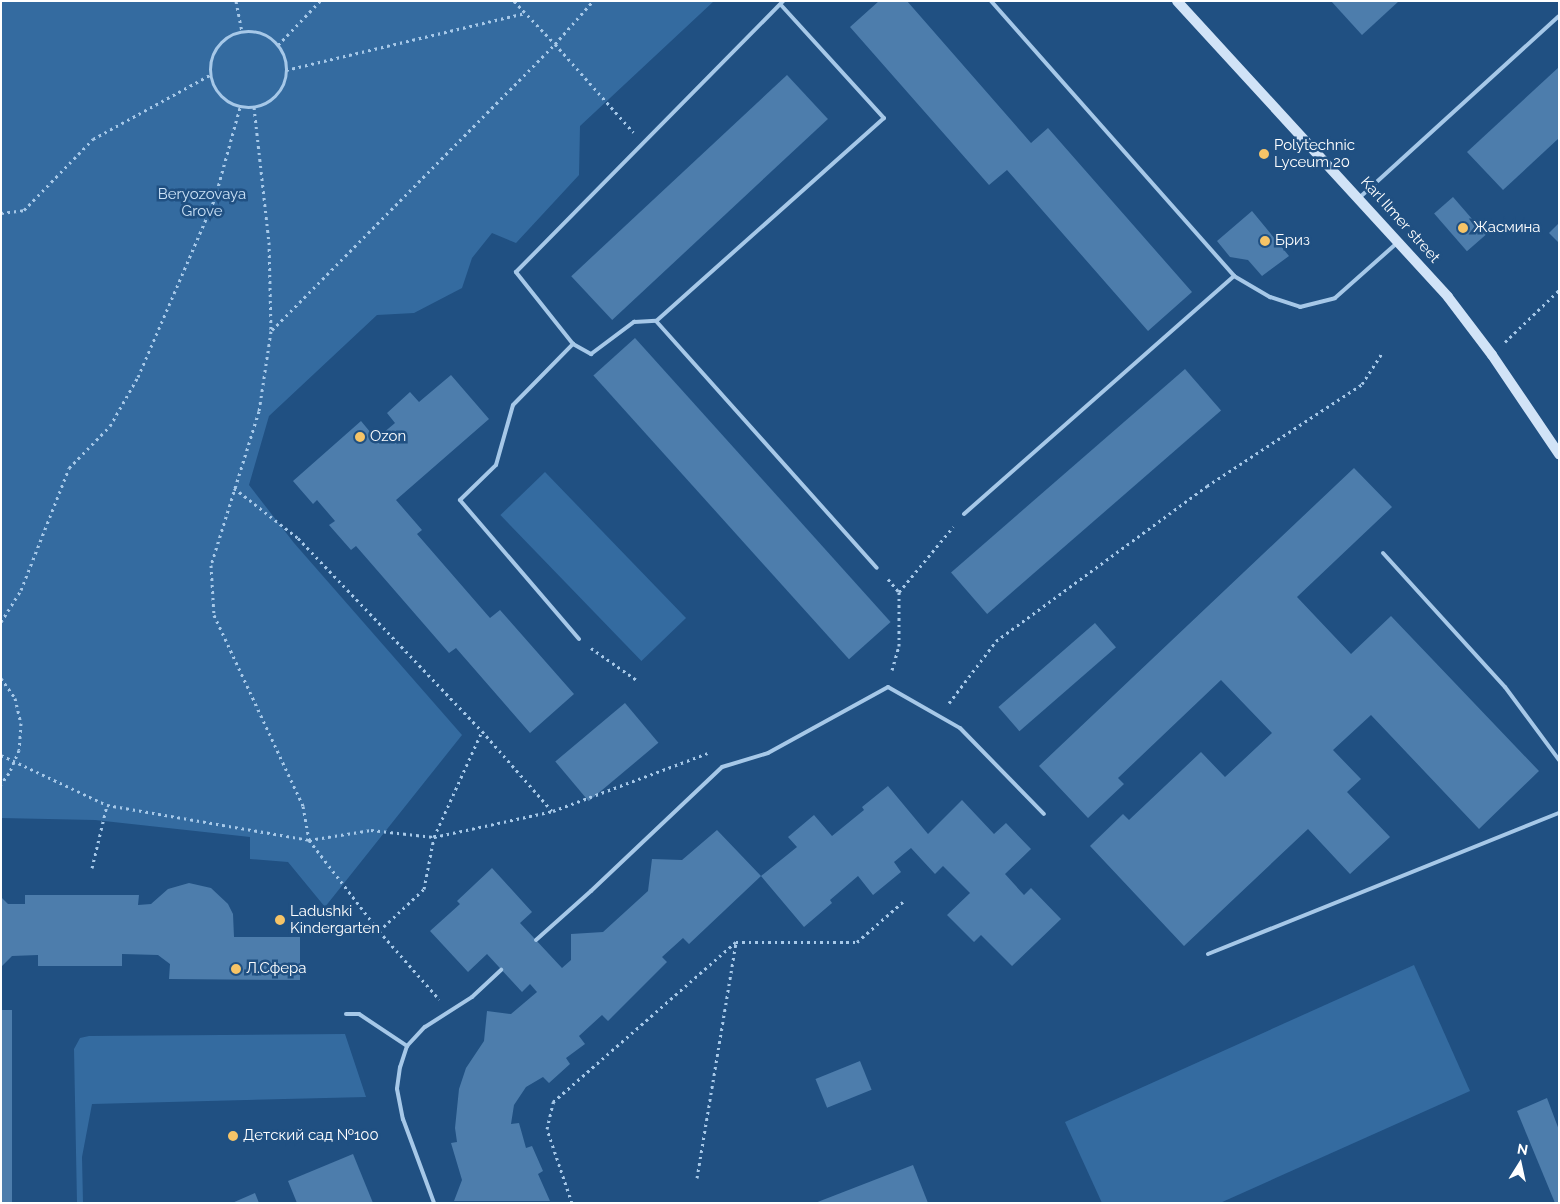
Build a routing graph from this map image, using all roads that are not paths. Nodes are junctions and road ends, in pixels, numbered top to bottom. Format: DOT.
graph roads {
  1 [pos="991,1"];
  2 [pos="1177,1"];
  3 [pos="782,3"];
  4 [pos="1559,16"];
  5 [pos="1359,198"];
  6 [pos="1398,242"];
  7 [pos="1234,276"];
  8 [pos="656,321"];
  9 [pos="572,344"];
  10 [pos="1559,454"];
  11 [pos="964,514"];
  12 [pos="1383,553"];
  13 [pos="877,568"];
  14 [pos="579,639"];
  15 [pos="1559,760"];
  16 [pos="1559,813"];
  17 [pos="1044,814"];
  18 [pos="536,940"];
  19 [pos="1208,954"];
  20 [pos="501,970"];
  21 [pos="346,1014"];
  22 [pos="407,1046"];
  23 [pos="434,1203"];
  1 -- 7 [label="lane"];
  2 -- 5 [label="street, Karl Ilmer street"];
  3 -- 8 [label="lane"];
  3 -- 9 [label="lane"];
  4 -- 5 [label="lane"];
  5 -- 6 [label="street, Karl Ilmer street"];
  6 -- 7 [label="lane"];
  6 -- 10 [label="street, Karl Ilmer street"];
  7 -- 11 [label="lane"];
  8 -- 9 [label="lane"];
  8 -- 13 [label="lane"];
  9 -- 14 [label="lane"];
  12 -- 15 [label="lane"];
  16 -- 19 [label="lane"];
  17 -- 18 [label="lane"];
  20 -- 22 [label="lane"];
  21 -- 22 [label="lane"];
  22 -- 23 [label="lane"];
}
